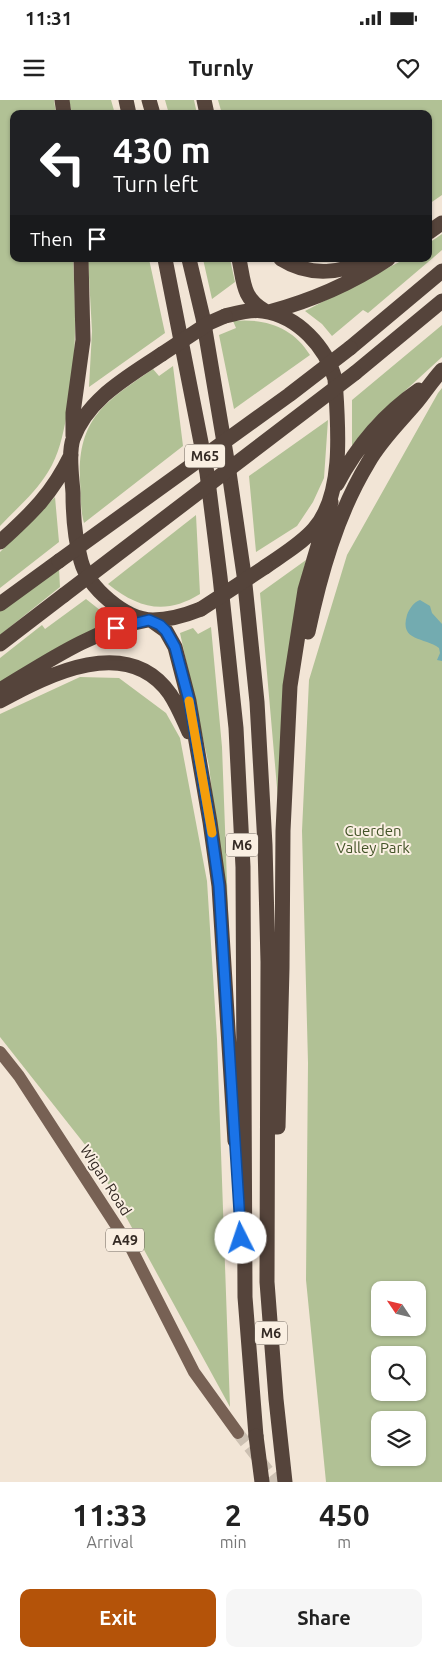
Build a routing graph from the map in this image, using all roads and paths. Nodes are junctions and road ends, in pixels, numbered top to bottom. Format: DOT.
graph roads {
  1 [pos="81,262"];
  2 [pos="165,262"];
  3 [pos="190,262"];
  4 [pos="240,262"];
  5 [pos="289,262"];
  6 [pos="364,262"];
  7 [pos="382,262"];
  8 [pos="442,271"];
  9 [pos="442,301"];
  10 [pos="267,311"];
  11 [pos="442,370"];
  12 [pos="431,382"];
  13 [pos="72,446"];
  14 [pos="332,496"];
  15 [pos="0,542"];
  16 [pos="0,604"];
  17 [pos="150,620"];
  18 [pos="0,644"];
  19 [pos="0,690"];
  20 [pos="0,701"];
  21 [pos="287,737"];
  22 [pos="198,754"];
  23 [pos="0,1052"];
  24 [pos="267,1196"];
  25 [pos="245,1297"];
  26 [pos="238,1433"];
  27 [pos="284,1476"];
  28 [pos="262,1482"];
  1 -- 13 [label="highway"];
  2 -- 25 [label="highway, M6"];
  3 -- 24 [label="highway, M6"];
  4 -- 10 [label="highway"];
  5 -- 6 [label="highway"];
  7 -- 10 [label="highway"];
  8 -- 16 [label="highway, M65, bridge"];
  9 -- 18 [label="highway, M65, bridge"];
  10 -- 13 [label="highway, bridge"];
  10 -- 14 [label="highway"];
  11 -- 12 [label="highway"];
  12 -- 14 [label="highway"];
  12 -- 21 [label="highway"];
  13 -- 15 [label="highway"];
  13 -- 17 [label="highway"];
  14 -- 17 [label="highway, bridge"];
  14 -- 21 [label="highway"];
  17 -- 19 [label="highway"];
  17 -- 22 [label="highway"];
  20 -- 22 [label="highway"];
  21 -- 24 [label="highway"];
  22 -- 25 [label="highway"];
  23 -- 26 [label="main road, Wigan Road / A49"];
  24 -- 27 [label="highway, M6"];
  25 -- 28 [label="highway, M6, bridge"];
}
